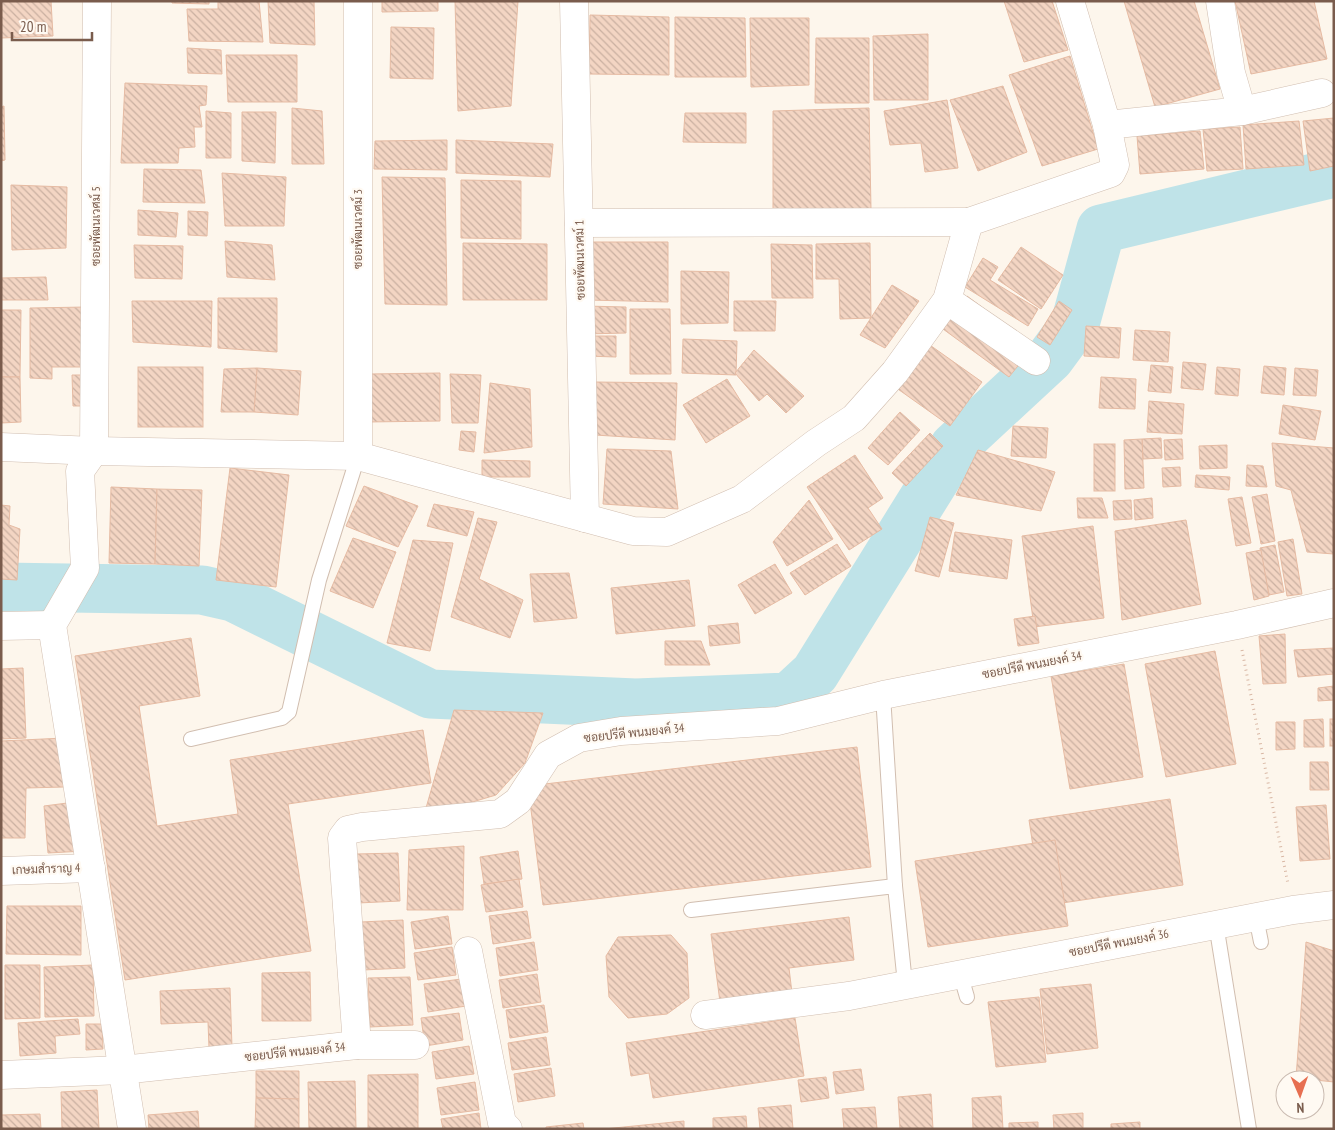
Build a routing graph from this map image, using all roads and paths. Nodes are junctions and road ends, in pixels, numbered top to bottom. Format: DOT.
graph roads {
  1 [pos="97,1"];
  2 [pos="358,1"];
  3 [pos="574,1"];
  4 [pos="1070,1"];
  5 [pos="1220,1"];
  6 [pos="1322,93"];
  7 [pos="1242,111"];
  8 [pos="1107,124"];
  9 [pos="969,222"];
  10 [pos="579,223"];
  11 [pos="946,300"];
  12 [pos="1036,361"];
  13 [pos="1,447"];
  14 [pos="94,451"];
  15 [pos="358,456"];
  16 [pos="585,518"];
  17 [pos="1334,603"];
  18 [pos="52,625"];
  19 [pos="1237,625"];
  20 [pos="1,626"];
  21 [pos="883,695"];
  22 [pos="191,739"];
  23 [pos="90,868"];
  24 [pos="1,871"];
  25 [pos="895,886"];
  26 [pos="1334,905"];
  27 [pos="690,910"];
  28 [pos="1294,910"];
  29 [pos="1216,924"];
  30 [pos="468,951"];
  31 [pos="906,984"];
  32 [pos="705,1015"];
  33 [pos="357,1045"];
  34 [pos="415,1045"];
  35 [pos="122,1070"];
  36 [pos="1,1075"];
  37 [pos="132,1129"];
  38 [pos="508,1129"];
  39 [pos="1249,1129"];
  1 -- 14 [label="street, ซอยพัฒนเวศม์ 5"];
  2 -- 15 [label="street, ซอยพัฒนเวศม์ 3"];
  3 -- 10 [label="street, ซอยพัฒนเวศม์ 1"];
  4 -- 8 [label="street"];
  5 -- 7 [label="street"];
  6 -- 7 [label="street"];
  7 -- 8 [label="street"];
  8 -- 9 [label="street"];
  9 -- 10 [label="street"];
  9 -- 11 [label="street"];
  10 -- 16 [label="street, ซอยพัฒนเวศม์ 1"];
  11 -- 12 [label="street"];
  11 -- 16 [label="street"];
  13 -- 14 [label="street"];
  14 -- 15 [label="street"];
  14 -- 18 [label="street"];
  15 -- 16 [label="street"];
  15 -- 22 [label="lane"];
  17 -- 19 [label="street, ซอยปรีดี พนมยงค์ 34"];
  18 -- 20 [label="street"];
  18 -- 23 [label="street"];
  19 -- 21 [label="street, ซอยปรีดี พนมยงค์ 34"];
  19 -- 28 [label="path"];
  21 -- 25 [label="lane"];
  21 -- 33 [label="street, ซอยปรีดี พนมยงค์ 34"];
  23 -- 24 [label="street, เกษมสำราญ 4"];
  23 -- 35 [label="street"];
  25 -- 27 [label="lane"];
  25 -- 31 [label="lane"];
  26 -- 28 [label="street, ซอยปรีดี พนมยงค์ 36"];
  28 -- 29 [label="street, ซอยปรีดี พนมยงค์ 36"];
  29 -- 31 [label="street, ซอยปรีดี พนมยงค์ 36"];
  29 -- 39 [label="lane"];
  30 -- 38 [label="street"];
  31 -- 32 [label="street, ซอยปรีดี พนมยงค์ 36"];
  33 -- 34 [label="street"];
  33 -- 35 [label="street, ซอยปรีดี พนมยงค์ 34"];
  35 -- 36 [label="street, ซอยปรีดี พนมยงค์ 34"];
  35 -- 37 [label="street"];
}
